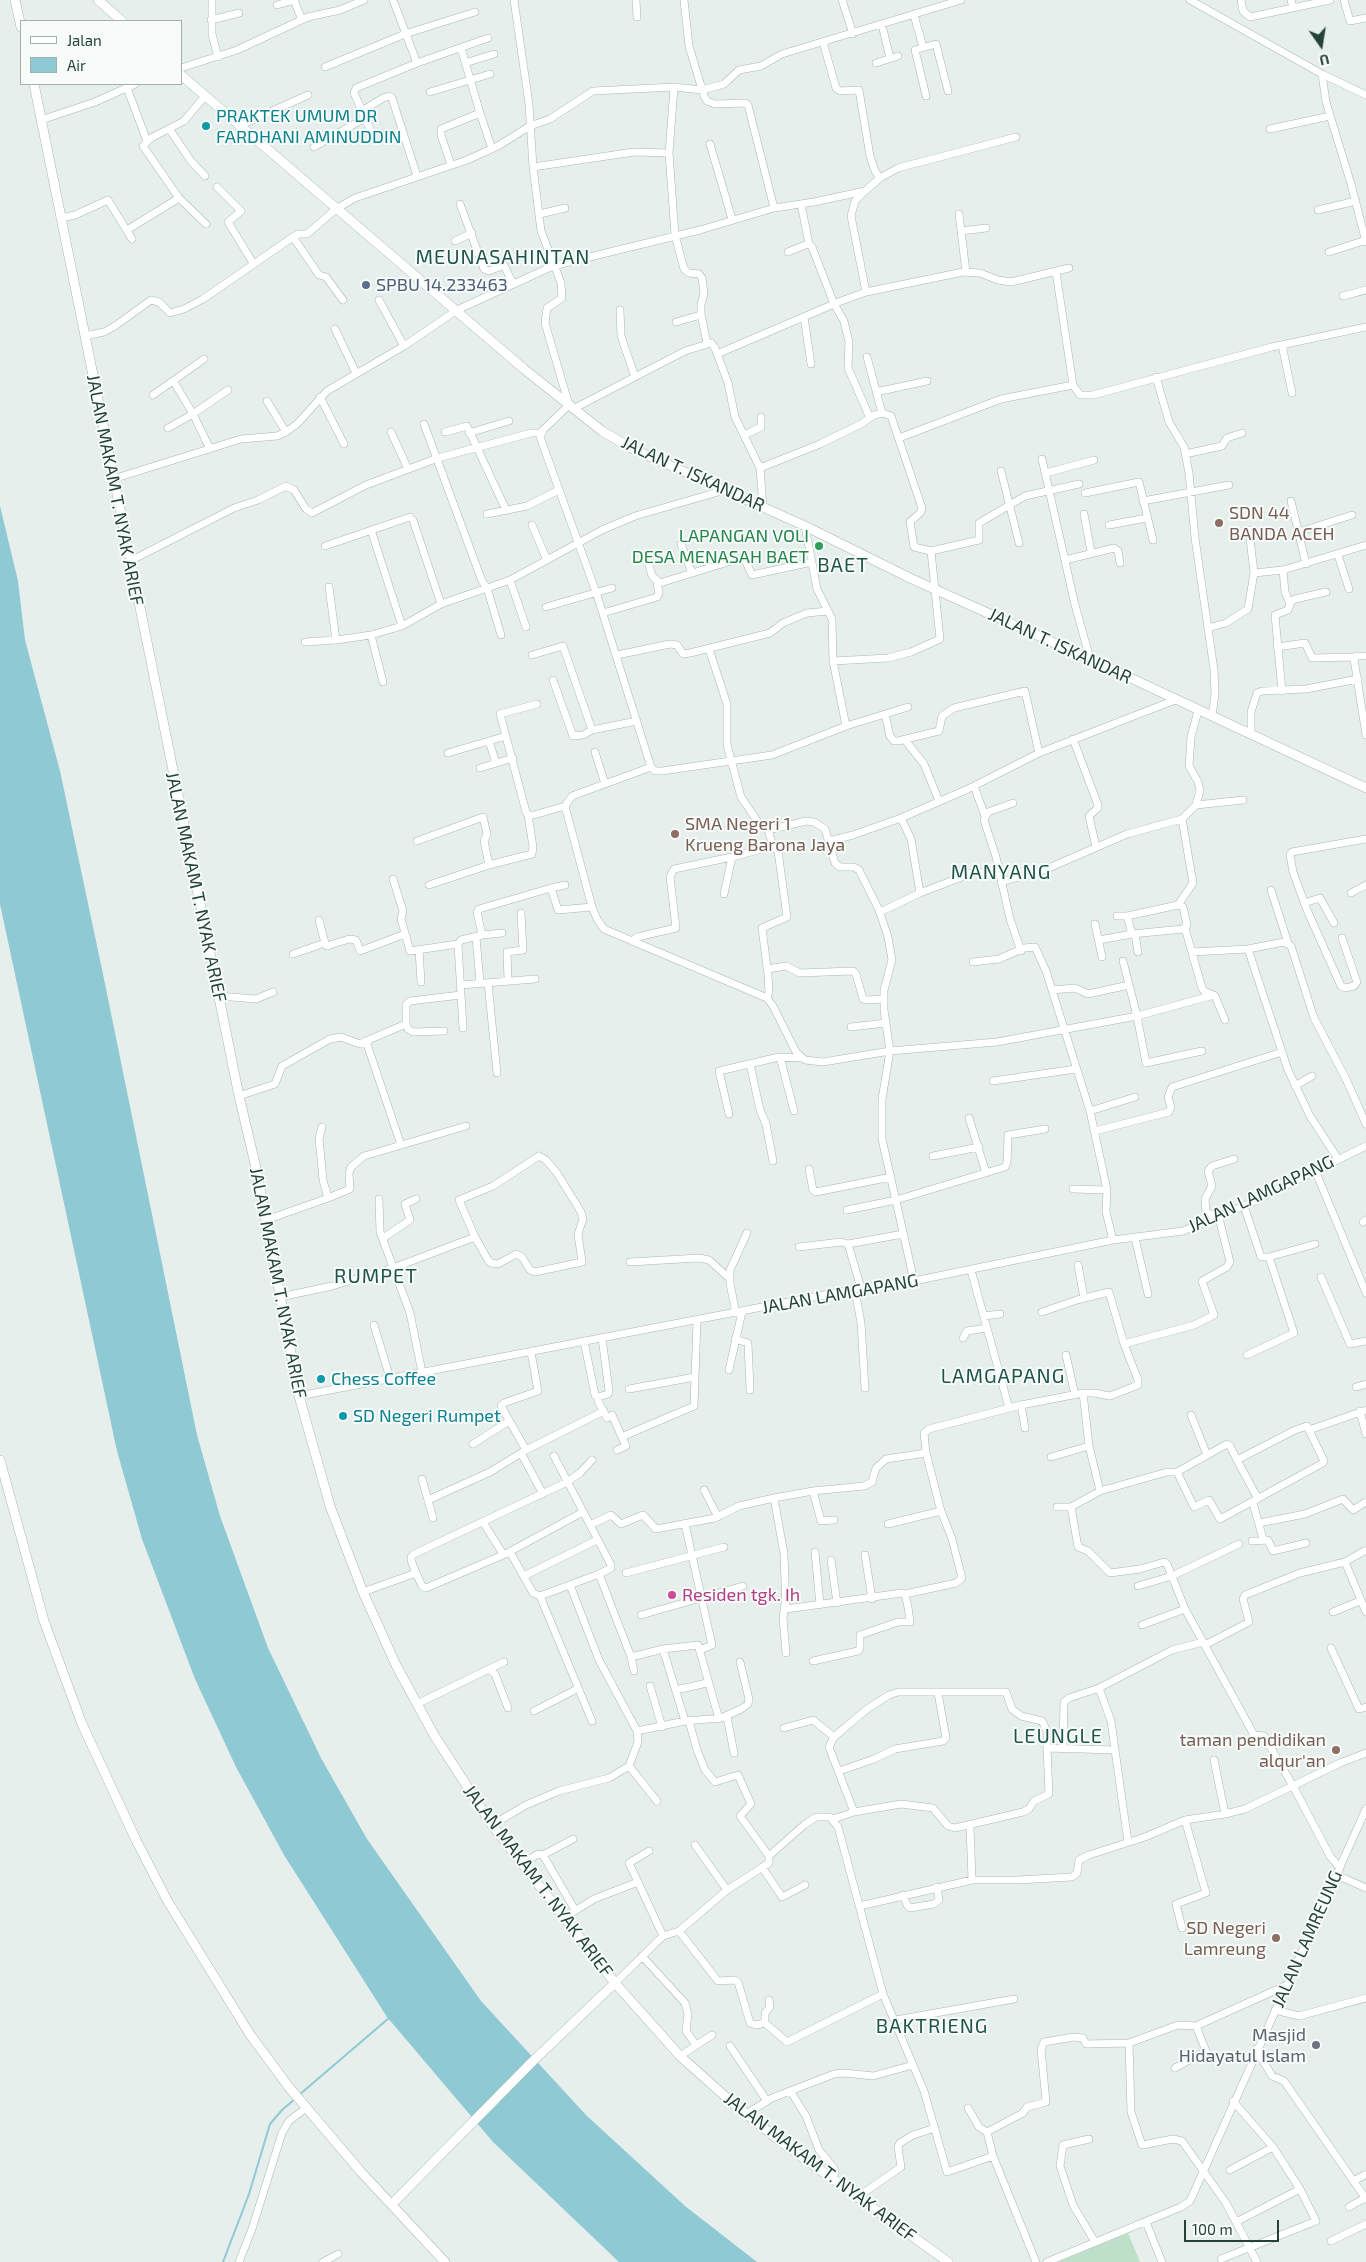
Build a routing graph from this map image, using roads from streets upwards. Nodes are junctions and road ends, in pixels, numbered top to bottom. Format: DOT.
graph roads {
  1 [pos="15,0"];
  2 [pos="98,0"];
  3 [pos="212,0"];
  4 [pos="295,0"];
  5 [pos="364,0"];
  6 [pos="393,0"];
  7 [pos="514,0"];
  8 [pos="636,0"];
  9 [pos="684,0"];
  10 [pos="842,0"];
  11 [pos="961,0"];
  12 [pos="1190,0"];
  13 [pos="1241,0"];
  14 [pos="1291,0"];
  15 [pos="1330,0"];
  16 [pos="1344,0"];
  17 [pos="277,5"];
  18 [pos="1293,8"];
  19 [pos="475,12"];
  20 [pos="239,13"];
  21 [pos="637,16"];
  22 [pos="914,16"];
  23 [pos="1366,18"];
  24 [pos="121,20"];
  25 [pos="212,20"];
  26 [pos="302,20"];
  27 [pos="20,22"];
  28 [pos="882,25"];
  29 [pos="405,34"];
  30 [pos="853,34"];
  31 [pos="488,38"];
  32 [pos="823,42"];
  33 [pos="923,47"];
  34 [pos="460,48"];
  35 [pos="494,54"];
  36 [pos="218,57"];
  37 [pos="417,63"];
  38 [pos="465,63"];
  39 [pos="876,63"];
  40 [pos="325,67"];
  41 [pos="182,68"];
  42 [pos="490,74"];
  43 [pos="1322,74"];
  44 [pos="182,76"];
  45 [pos="471,80"];
  46 [pos="34,85"];
  47 [pos="133,85"];
  48 [pos="674,87"];
  49 [pos="127,88"];
  50 [pos="702,90"];
  51 [pos="948,91"];
  52 [pos="430,92"];
  53 [pos="308,95"];
  54 [pos="1366,95"];
  55 [pos="205,96"];
  56 [pos="926,96"];
  57 [pos="480,113"];
  58 [pos="364,114"];
  59 [pos="1330,116"];
  60 [pos="41,120"];
  61 [pos="239,126"];
  62 [pos="530,126"];
  63 [pos="1270,129"];
  64 [pos="170,130"];
  65 [pos="373,136"];
  66 [pos="1016,137"];
  67 [pos="147,141"];
  68 [pos="710,144"];
  69 [pos="314,147"];
  70 [pos="492,149"];
  71 [pos="669,153"];
  72 [pos="451,166"];
  73 [pos="533,167"];
  74 [pos="206,176"];
  75 [pos="417,176"];
  76 [pos="880,178"];
  77 [pos="217,187"];
  78 [pos="865,191"];
  79 [pos="179,198"];
  80 [pos="1356,201"];
  81 [pos="460,204"];
  82 [pos="800,204"];
  83 [pos="565,208"];
  84 [pos="774,208"];
  85 [pos="336,209"];
  86 [pos="1318,210"];
  87 [pos="540,214"];
  88 [pos="959,214"];
  89 [pos="61,218"];
  90 [pos="732,219"];
  91 [pos="206,224"];
  92 [pos="986,228"];
  93 [pos="127,230"];
  94 [pos="961,231"];
  95 [pos="472,233"];
  96 [pos="675,236"];
  97 [pos="293,237"];
  98 [pos="132,239"];
  99 [pos="455,241"];
  100 [pos="1366,241"];
  101 [pos="809,244"];
  102 [pos="788,252"];
  103 [pos="1329,252"];
  104 [pos="253,263"];
  105 [pos="553,266"];
  106 [pos="1069,268"];
  107 [pos="963,272"];
  108 [pos="1056,272"];
  109 [pos="513,284"];
  110 [pos="1366,290"];
  111 [pos="866,292"];
  112 [pos="1343,296"];
  113 [pos="342,300"];
  114 [pos="379,300"];
  115 [pos="834,304"];
  116 [pos="457,310"];
  117 [pos="620,310"];
  118 [pos="701,314"];
  119 [pos="804,317"];
  120 [pos="676,322"];
  121 [pos="1366,328"];
  122 [pos="334,329"];
  123 [pos="85,336"];
  124 [pos="707,343"];
  125 [pos="1282,345"];
  126 [pos="404,346"];
  127 [pos="717,354"];
  128 [pos="866,357"];
  129 [pos="204,359"];
  130 [pos="810,364"];
  131 [pos="356,374"];
  132 [pos="635,376"];
  133 [pos="1156,377"];
  134 [pos="927,381"];
  135 [pos="174,382"];
  136 [pos="1073,385"];
  137 [pos="228,390"];
  138 [pos="876,392"];
  139 [pos="1292,393"];
  140 [pos="152,395"];
  141 [pos="320,397"];
  142 [pos="267,401"];
  143 [pos="571,407"];
  144 [pos="882,413"];
  145 [pos="193,414"];
  146 [pos="761,417"];
  147 [pos="870,418"];
  148 [pos="509,421"];
  149 [pos="424,424"];
  150 [pos="168,428"];
  151 [pos="286,432"];
  152 [pos="390,432"];
  153 [pos="445,432"];
  154 [pos="469,433"];
  155 [pos="541,433"];
  156 [pos="1242,433"];
  157 [pos="744,434"];
  158 [pos="898,438"];
  159 [pos="344,444"];
  160 [pos="476,448"];
  161 [pos="210,449"];
  162 [pos="1185,454"];
  163 [pos="438,458"];
  164 [pos="1042,459"];
  165 [pos="1094,460"];
  166 [pos="760,468"];
  167 [pos="408,469"];
  168 [pos="1001,472"];
  169 [pos="1046,473"];
  170 [pos="113,479"];
  171 [pos="1079,484"];
  172 [pos="1230,485"];
  173 [pos="559,490"];
  174 [pos="725,490"];
  175 [pos="1049,490"];
  176 [pos="1085,493"];
  177 [pos="1191,493"];
  178 [pos="1143,500"];
  179 [pos="1291,501"];
  180 [pos="1009,504"];
  181 [pos="763,507"];
  182 [pos="506,510"];
  183 [pos="487,514"];
  184 [pos="1084,514"];
  185 [pos="1352,514"];
  186 [pos="1147,518"];
  187 [pos="532,525"];
  188 [pos="1109,525"];
  189 [pos="805,526"];
  190 [pos="371,530"];
  191 [pos="1249,530"];
  192 [pos="1299,532"];
  193 [pos="1153,540"];
  194 [pos="579,542"];
  195 [pos="1019,543"];
  196 [pos="681,544"];
  197 [pos="326,546"];
  198 [pos="1366,546"];
  199 [pos="931,550"];
  200 [pos="1092,552"];
  201 [pos="646,554"];
  202 [pos="1338,555"];
  203 [pos="548,560"];
  204 [pos="1065,560"];
  205 [pos="130,561"];
  206 [pos="812,562"];
  207 [pos="1120,563"];
  208 [pos="1306,564"];
  209 [pos="1283,570"];
  210 [pos="692,573"];
  211 [pos="1254,573"];
  212 [pos="510,580"];
  213 [pos="657,582"];
  214 [pos="329,587"];
  215 [pos="487,588"];
  216 [pos="612,588"];
  217 [pos="936,589"];
  218 [pos="1349,589"];
  219 [pos="596,592"];
  220 [pos="1326,592"];
  221 [pos="441,604"];
  222 [pos="1290,604"];
  223 [pos="546,607"];
  224 [pos="828,611"];
  225 [pos="603,613"];
  226 [pos="402,626"];
  227 [pos="526,627"];
  228 [pos="1208,628"];
  229 [pos="371,635"];
  230 [pos="502,635"];
  231 [pos="336,640"];
  232 [pos="305,642"];
  233 [pos="1277,647"];
  234 [pos="709,649"];
  235 [pos="532,655"];
  236 [pos="617,655"];
  237 [pos="1366,656"];
  238 [pos="1354,657"];
  239 [pos="1090,659"];
  240 [pos="833,661"];
  241 [pos="1358,679"];
  242 [pos="553,680"];
  243 [pos="383,682"];
  244 [pos="1282,691"];
  245 [pos="1175,700"];
  246 [pos="538,704"];
  247 [pos="908,707"];
  248 [pos="1198,711"];
  249 [pos="885,714"];
  250 [pos="1212,716"];
  251 [pos="637,722"];
  252 [pos="846,726"];
  253 [pos="592,730"];
  254 [pos="1251,734"];
  255 [pos="1366,735"];
  256 [pos="506,736"];
  257 [pos="1073,739"];
  258 [pos="906,740"];
  259 [pos="489,741"];
  260 [pos="448,752"];
  261 [pos="595,752"];
  262 [pos="1039,753"];
  263 [pos="513,758"];
  264 [pos="730,760"];
  265 [pos="496,763"];
  266 [pos="650,767"];
  267 [pos="480,768"];
  268 [pos="605,784"];
  269 [pos="974,786"];
  270 [pos="1366,788"];
  271 [pos="1243,800"];
  272 [pos="939,801"];
  273 [pos="1013,804"];
  274 [pos="1196,805"];
  275 [pos="566,806"];
  276 [pos="528,815"];
  277 [pos="985,816"];
  278 [pos="902,818"];
  279 [pos="1182,819"];
  280 [pos="768,830"];
  281 [pos="1366,839"];
  282 [pos="417,841"];
  283 [pos="829,841"];
  284 [pos="773,846"];
  285 [pos="1096,846"];
  286 [pos="732,857"];
  287 [pos="490,865"];
  288 [pos="999,872"];
  289 [pos="393,879"];
  290 [pos="1001,882"];
  291 [pos="1366,884"];
  292 [pos="429,885"];
  293 [pos="565,885"];
  294 [pos="551,888"];
  295 [pos="1271,890"];
  296 [pos="920,893"];
  297 [pos="1351,893"];
  298 [pos="724,894"];
  299 [pos="1304,903"];
  300 [pos="1178,905"];
  301 [pos="592,907"];
  302 [pos="880,912"];
  303 [pos="521,913"];
  304 [pos="1117,916"];
  305 [pos="1127,916"];
  306 [pos="319,920"];
  307 [pos="1095,924"];
  308 [pos="1334,924"];
  309 [pos="1185,928"];
  310 [pos="405,934"];
  311 [pos="502,934"];
  312 [pos="1133,934"];
  313 [pos="479,936"];
  314 [pos="1342,938"];
  315 [pos="1099,940"];
  316 [pos="632,941"];
  317 [pos="1288,942"];
  318 [pos="325,943"];
  319 [pos="458,944"];
  320 [pos="1248,949"];
  321 [pos="419,950"];
  322 [pos="1021,950"];
  323 [pos="1138,952"];
  324 [pos="1192,952"];
  325 [pos="292,954"];
  326 [pos="1102,957"];
  327 [pos="1123,961"];
  328 [pos="973,962"];
  329 [pos="767,969"];
  330 [pos="535,979"];
  331 [pos="508,981"];
  332 [pos="421,982"];
  333 [pos="484,983"];
  334 [pos="1129,984"];
  335 [pos="461,985"];
  336 [pos="1052,990"];
  337 [pos="273,992"];
  338 [pos="462,995"];
  339 [pos="1214,995"];
  340 [pos="219,996"];
  341 [pos="767,998"];
  342 [pos="884,999"];
  343 [pos="1137,1016"];
  344 [pos="1225,1020"];
  345 [pos="886,1023"];
  346 [pos="406,1024"];
  347 [pos="852,1026"];
  348 [pos="463,1028"];
  349 [pos="1065,1030"];
  350 [pos="444,1031"];
  351 [pos="366,1041"];
  352 [pos="890,1050"];
  353 [pos="1202,1052"];
  354 [pos="1282,1052"];
  355 [pos="780,1057"];
  356 [pos="801,1058"];
  357 [pos="750,1064"];
  358 [pos="1076,1069"];
  359 [pos="497,1073"];
  360 [pos="1312,1076"];
  361 [pos="993,1081"];
  362 [pos="1295,1086"];
  363 [pos="238,1096"];
  364 [pos="1135,1097"];
  365 [pos="794,1111"];
  366 [pos="1090,1111"];
  367 [pos="729,1114"];
  368 [pos="969,1118"];
  369 [pos="1366,1124"];
  370 [pos="466,1126"];
  371 [pos="322,1127"];
  372 [pos="1045,1129"];
  373 [pos="1095,1132"];
  374 [pos="401,1145"];
  375 [pos="1366,1146"];
  376 [pos="979,1148"];
  377 [pos="933,1156"];
  378 [pos="1234,1159"];
  379 [pos="1338,1159"];
  380 [pos="774,1162"];
  381 [pos="809,1169"];
  382 [pos="1315,1170"];
  383 [pos="986,1173"];
  384 [pos="891,1177"];
  385 [pos="1073,1189"];
  386 [pos="1107,1190"];
  387 [pos="328,1198"];
  388 [pos="379,1199"];
  389 [pos="416,1199"];
  390 [pos="896,1200"];
  391 [pos="1244,1206"];
  392 [pos="847,1210"];
  393 [pos="1219,1218"];
  394 [pos="266,1220"];
  395 [pos="747,1233"];
  396 [pos="903,1234"];
  397 [pos="475,1237"];
  398 [pos="383,1238"];
  399 [pos="1136,1238"];
  400 [pos="1113,1240"];
  401 [pos="848,1244"];
  402 [pos="1315,1244"];
  403 [pos="799,1247"];
  404 [pos="1269,1256"];
  405 [pos="630,1262"];
  406 [pos="1078,1265"];
  407 [pos="393,1268"];
  408 [pos="971,1270"];
  409 [pos="730,1278"];
  410 [pos="1321,1278"];
  411 [pos="914,1281"];
  412 [pos="858,1289"];
  413 [pos="1366,1293"];
  414 [pos="1148,1294"];
  415 [pos="280,1297"];
  416 [pos="1084,1298"];
  417 [pos="739,1312"];
  418 [pos="1042,1312"];
  419 [pos="1000,1314"];
  420 [pos="984,1316"];
  421 [pos="697,1321"];
  422 [pos="374,1324"];
  423 [pos="987,1328"];
  424 [pos="602,1338"];
  425 [pos="963,1338"];
  426 [pos="735,1339"];
  427 [pos="1366,1340"];
  428 [pos="584,1341"];
  429 [pos="1124,1344"];
  430 [pos="532,1352"];
  431 [pos="1066,1355"];
  432 [pos="1247,1355"];
  433 [pos="729,1370"];
  434 [pos="422,1372"];
  435 [pos="695,1376"];
  436 [pos="390,1378"];
  437 [pos="1366,1384"];
  438 [pos="1356,1387"];
  439 [pos="866,1388"];
  440 [pos="629,1389"];
  441 [pos="750,1390"];
  442 [pos="1083,1393"];
  443 [pos="1075,1395"];
  444 [pos="299,1396"];
  445 [pos="598,1401"];
  446 [pos="1021,1405"];
  447 [pos="1009,1408"];
  448 [pos="1363,1410"];
  449 [pos="604,1411"];
  450 [pos="1191,1415"];
  451 [pos="509,1421"];
  452 [pos="1025,1428"];
  453 [pos="1309,1430"];
  454 [pos="1366,1434"];
  455 [pos="626,1435"];
  456 [pos="473,1444"];
  457 [pos="1090,1446"];
  458 [pos="617,1450"];
  459 [pos="523,1451"];
  460 [pos="926,1453"];
  461 [pos="1208,1455"];
  462 [pos="554,1456"];
  463 [pos="1050,1457"];
  464 [pos="0,1460"];
  465 [pos="592,1460"];
  466 [pos="1237,1460"];
  467 [pos="1177,1472"];
  468 [pos="422,1479"];
  469 [pos="567,1482"];
  470 [pos="3,1483"];
  471 [pos="704,1490"];
  472 [pos="813,1491"];
  473 [pos="1100,1492"];
  474 [pos="543,1494"];
  475 [pos="774,1498"];
  476 [pos="428,1500"];
  477 [pos="1255,1501"];
  478 [pos="1366,1502"];
  479 [pos="1071,1506"];
  480 [pos="1057,1507"];
  481 [pos="941,1510"];
  482 [pos="583,1512"];
  483 [pos="718,1517"];
  484 [pos="433,1518"];
  485 [pos="834,1520"];
  486 [pos="483,1522"];
  487 [pos="685,1524"];
  488 [pos="888,1524"];
  489 [pos="1259,1524"];
  490 [pos="590,1525"];
  491 [pos="1264,1539"];
  492 [pos="598,1540"];
  493 [pos="1252,1542"];
  494 [pos="1306,1543"];
  495 [pos="1239,1544"];
  496 [pos="724,1547"];
  497 [pos="1366,1550"];
  498 [pos="815,1552"];
  499 [pos="506,1553"];
  500 [pos="692,1554"];
  501 [pos="864,1555"];
  502 [pos="831,1560"];
  503 [pos="1344,1562"];
  504 [pos="416,1573"];
  505 [pos="626,1573"];
  506 [pos="599,1574"];
  507 [pos="524,1576"];
  508 [pos="1172,1576"];
  509 [pos="570,1585"];
  510 [pos="743,1586"];
  511 [pos="1138,1586"];
  512 [pos="363,1592"];
  513 [pos="905,1594"];
  514 [pos="540,1596"];
  515 [pos="702,1598"];
  516 [pos="872,1599"];
  517 [pos="1360,1601"];
  518 [pos="785,1603"];
  519 [pos="837,1603"];
  520 [pos="820,1605"];
  521 [pos="1185,1610"];
  522 [pos="1332,1612"];
  523 [pos="1366,1612"];
  524 [pos="641,1615"];
  525 [pos="1142,1625"];
  526 [pos="1204,1643"];
  527 [pos="1331,1648"];
  528 [pos="663,1649"];
  529 [pos="700,1650"];
  530 [pos="786,1653"];
  531 [pos="631,1657"];
  532 [pos="813,1661"];
  533 [pos="504,1662"];
  534 [pos="740,1662"];
  535 [pos="488,1669"];
  536 [pos="634,1671"];
  537 [pos="707,1683"];
  538 [pos="650,1686"];
  539 [pos="1099,1688"];
  540 [pos="577,1689"];
  541 [pos="676,1690"];
  542 [pos="938,1693"];
  543 [pos="417,1704"];
  544 [pos="1366,1707"];
  545 [pos="508,1708"];
  546 [pos="534,1711"];
  547 [pos="727,1717"];
  548 [pos="719,1719"];
  549 [pos="592,1721"];
  550 [pos="687,1721"];
  551 [pos="662,1727"];
  552 [pos="784,1728"];
  553 [pos="637,1731"];
  554 [pos="834,1738"];
  555 [pos="1047,1748"];
  556 [pos="1063,1748"];
  557 [pos="1115,1750"];
  558 [pos="734,1754"];
  559 [pos="1366,1754"];
  560 [pos="1214,1760"];
  561 [pos="629,1766"];
  562 [pos="839,1771"];
  563 [pos="1293,1786"];
  564 [pos="657,1800"];
  565 [pos="1366,1809"];
  566 [pos="854,1812"];
  567 [pos="1225,1814"];
  568 [pos="833,1819"];
  569 [pos="1185,1820"];
  570 [pos="492,1825"];
  571 [pos="970,1826"];
  572 [pos="573,1839"];
  573 [pos="1128,1842"];
  574 [pos="695,1845"];
  575 [pos="649,1851"];
  576 [pos="543,1855"];
  577 [pos="769,1856"];
  578 [pos="522,1864"];
  579 [pos="762,1867"];
  580 [pos="1338,1872"];
  581 [pos="972,1880"];
  582 [pos="638,1882"];
  583 [pos="805,1885"];
  584 [pos="937,1887"];
  585 [pos="1366,1888"];
  586 [pos="727,1890"];
  587 [pos="903,1895"];
  588 [pos="860,1906"];
  589 [pos="574,1910"];
  590 [pos="565,1917"];
  591 [pos="1182,1928"];
  592 [pos="678,1930"];
  593 [pos="663,1936"];
  594 [pos="642,1956"];
  595 [pos="615,1983"];
  596 [pos="1288,1985"];
  597 [pos="883,1994"];
  598 [pos="1014,1998"];
  599 [pos="1366,1998"];
  600 [pos="769,2000"];
  601 [pos="1275,2010"];
  602 [pos="896,2020"];
  603 [pos="765,2023"];
  604 [pos="1196,2026"];
  605 [pos="712,2035"];
  606 [pos="1128,2043"];
  607 [pos="696,2045"];
  608 [pos="730,2046"];
  609 [pos="1256,2049"];
  610 [pos="680,2056"];
  611 [pos="913,2065"];
  612 [pos="1175,2068"];
  613 [pos="791,2092"];
  614 [pos="1233,2100"];
  615 [pos="767,2101"];
  616 [pos="304,2106"];
  617 [pos="968,2108"];
  618 [pos="746,2114"];
  619 [pos="934,2128"];
  620 [pos="988,2132"];
  621 [pos="1088,2139"];
  622 [pos="1273,2147"];
  623 [pos="993,2156"];
  624 [pos="1202,2169"];
  625 [pos="1230,2170"];
  626 [pos="1366,2174"];
  627 [pos="830,2178"];
  628 [pos="1354,2181"];
  629 [pos="1300,2189"];
  630 [pos="859,2196"];
  631 [pos="1366,2198"];
  632 [pos="392,2204"];
  633 [pos="1349,2207"];
  634 [pos="1146,2222"];
  635 [pos="1236,2222"];
  636 [pos="1366,2224"];
  637 [pos="1331,2241"];
  638 [pos="1095,2242"];
  639 [pos="1249,2248"];
  640 [pos="338,2254"];
  641 [pos="1221,2259"];
  642 [pos="439,2260"];
  643 [pos="240,2262"];
  644 [pos="323,2262"];
  645 [pos="948,2262"];
  646 [pos="1036,2262"];
  647 [pos="1047,2262"];
  648 [pos="1162,2262"];
  649 [pos="1257,2262"];
  1 -- 27 [label="street"];
  2 -- 24 [label="street"];
  3 -- 25 [label="street"];
  4 -- 17 [label="street"];
  4 -- 26 [label="street"];
  5 -- 26 [label="street"];
  6 -- 29 [label="street"];
  7 -- 62 [label="street"];
  8 -- 21 [label="street"];
  9 -- 50 [label="street"];
  10 -- 30 [label="street"];
  11 -- 22 [label="street"];
  12 -- 43 [label="street"];
  13 -- 18 [label="street"];
  14 -- 18 [label="street"];
  15 -- 18 [label="street"];
  16 -- 23 [label="street"];
  19 -- 29 [label="street"];
  20 -- 25 [label="street"];
  22 -- 28 [label="street"];
  22 -- 33 [label="street"];
  25 -- 36 [label="street"];
  26 -- 36 [label="street"];
  28 -- 30 [label="street"];
  28 -- 39 [label="street"];
  29 -- 37 [label="street"];
  29 -- 40 [label="street"];
  30 -- 32 [label="street"];
  31 -- 34 [label="street"];
  32 -- 50 [label="street"];
  32 -- 76 [label="street"];
  33 -- 51 [label="street"];
  33 -- 56 [label="street"];
  34 -- 37 [label="street"];
  34 -- 38 [label="street"];
  35 -- 38 [label="street"];
  36 -- 41 [label="street"];
  37 -- 58 [label="street"];
  38 -- 45 [label="street"];
  42 -- 45 [label="street"];
  43 -- 54 [label="street"];
  43 -- 59 [label="street"];
  44 -- 55 [label="street, JALAN T. ISKANDAR"];
  45 -- 52 [label="street"];
  45 -- 57 [label="street"];
  46 -- 60 [label="street, JALAN MAKAM T. NYAK ARIEF"];
  47 -- 49 [label="street"];
  48 -- 50 [label="street"];
  48 -- 62 [label="street"];
  48 -- 71 [label="street"];
  49 -- 60 [label="street"];
  49 -- 67 [label="street"];
  50 -- 84 [label="street"];
  53 -- 61 [label="street"];
  55 -- 61 [label="street, JALAN T. ISKANDAR"];
  55 -- 64 [label="street"];
  57 -- 70 [label="street"];
  57 -- 72 [label="street"];
  58 -- 65 [label="street"];
  58 -- 69 [label="street"];
  58 -- 75 [label="street"];
  59 -- 63 [label="street"];
  59 -- 80 [label="street"];
  60 -- 89 [label="street, JALAN MAKAM T. NYAK ARIEF"];
  61 -- 85 [label="street, JALAN T. ISKANDAR"];
  62 -- 70 [label="street"];
  62 -- 73 [label="street"];
  64 -- 67 [label="street"];
  64 -- 74 [label="street"];
  66 -- 76 [label="street"];
  67 -- 79 [label="street"];
  68 -- 90 [label="street"];
  70 -- 72 [label="street"];
  71 -- 73 [label="street"];
  71 -- 96 [label="street"];
  72 -- 75 [label="street"];
  73 -- 87 [label="street"];
  75 -- 85 [label="street"];
  76 -- 78 [label="street"];
  77 -- 104 [label="street"];
  78 -- 82 [label="street"];
  78 -- 111 [label="street"];
  79 -- 91 [label="street"];
  79 -- 93 [label="street"];
  80 -- 86 [label="street"];
  80 -- 100 [label="street"];
  81 -- 95 [label="street"];
  82 -- 84 [label="street"];
  82 -- 101 [label="street"];
  83 -- 87 [label="street"];
  84 -- 90 [label="street"];
  85 -- 97 [label="street"];
  85 -- 116 [label="street, JALAN T. ISKANDAR"];
  87 -- 105 [label="street"];
  88 -- 94 [label="street"];
  89 -- 93 [label="street"];
  89 -- 123 [label="street, JALAN MAKAM T. NYAK ARIEF"];
  90 -- 96 [label="street"];
  92 -- 94 [label="street"];
  93 -- 98 [label="street"];
  94 -- 107 [label="street"];
  95 -- 99 [label="street"];
  95 -- 109 [label="street"];
  96 -- 105 [label="street"];
  96 -- 118 [label="street"];
  97 -- 104 [label="street"];
  97 -- 113 [label="street"];
  100 -- 103 [label="street"];
  101 -- 102 [label="street"];
  101 -- 115 [label="street"];
  104 -- 123 [label="street"];
  105 -- 109 [label="street"];
  105 -- 143 [label="street"];
  106 -- 108 [label="street"];
  107 -- 108 [label="street"];
  107 -- 111 [label="street"];
  108 -- 136 [label="street"];
  109 -- 116 [label="street"];
  110 -- 112 [label="street"];
  111 -- 115 [label="street"];
  114 -- 126 [label="street"];
  115 -- 119 [label="street"];
  115 -- 147 [label="street"];
  116 -- 126 [label="street"];
  116 -- 143 [label="street, JALAN T. ISKANDAR"];
  117 -- 132 [label="street"];
  118 -- 120 [label="street"];
  118 -- 124 [label="street"];
  119 -- 127 [label="street"];
  119 -- 130 [label="street"];
  121 -- 125 [label="street"];
  122 -- 131 [label="street"];
  123 -- 170 [label="street, JALAN MAKAM T. NYAK ARIEF"];
  124 -- 127 [label="street"];
  124 -- 132 [label="street"];
  125 -- 133 [label="street"];
  125 -- 139 [label="street"];
  126 -- 131 [label="street"];
  127 -- 157 [label="street"];
  128 -- 138 [label="street"];
  129 -- 135 [label="street"];
  131 -- 141 [label="street"];
  132 -- 143 [label="street"];
  133 -- 136 [label="street"];
  133 -- 162 [label="street"];
  134 -- 138 [label="street"];
  135 -- 140 [label="street"];
  135 -- 145 [label="street"];
  136 -- 158 [label="street"];
  137 -- 145 [label="street"];
  138 -- 144 [label="street"];
  141 -- 151 [label="street"];
  141 -- 159 [label="street"];
  142 -- 151 [label="street"];
  143 -- 155 [label="street"];
  143 -- 174 [label="street, JALAN T. ISKANDAR"];
  144 -- 147 [label="street"];
  144 -- 158 [label="street"];
  145 -- 150 [label="street"];
  145 -- 161 [label="street"];
  146 -- 157 [label="street"];
  147 -- 166 [label="street"];
  148 -- 154 [label="street"];
  149 -- 163 [label="street"];
  151 -- 161 [label="street"];
  152 -- 167 [label="street"];
  153 -- 154 [label="street"];
  154 -- 160 [label="street"];
  155 -- 160 [label="street"];
  155 -- 173 [label="street"];
  156 -- 162 [label="street"];
  157 -- 166 [label="street"];
  158 -- 199 [label="street"];
  160 -- 163 [label="street"];
  160 -- 182 [label="street"];
  161 -- 170 [label="street"];
  162 -- 177 [label="street"];
  163 -- 167 [label="street"];
  163 -- 215 [label="street"];
  164 -- 169 [label="street"];
  165 -- 169 [label="street"];
  166 -- 181 [label="street"];
  167 -- 205 [label="street"];
  168 -- 180 [label="street"];
  169 -- 175 [label="street"];
  170 -- 205 [label="street, JALAN MAKAM T. NYAK ARIEF"];
  171 -- 175 [label="street"];
  172 -- 177 [label="street"];
  173 -- 182 [label="street"];
  173 -- 194 [label="street"];
  174 -- 181 [label="street, JALAN T. ISKANDAR"];
  174 -- 194 [label="street"];
  175 -- 180 [label="street"];
  175 -- 204 [label="street"];
  176 -- 178 [label="street"];
  177 -- 178 [label="street"];
  177 -- 228 [label="street"];
  178 -- 186 [label="street"];
  179 -- 192 [label="street"];
  180 -- 195 [label="street"];
  180 -- 199 [label="street"];
  181 -- 189 [label="street, JALAN T. ISKANDAR"];
  182 -- 183 [label="street"];
  184 -- 200 [label="street"];
  185 -- 192 [label="street"];
  186 -- 188 [label="street"];
  186 -- 193 [label="street"];
  187 -- 203 [label="street"];
  189 -- 206 [label="street"];
  189 -- 217 [label="street, JALAN T. ISKANDAR"];
  190 -- 197 [label="street"];
  190 -- 221 [label="street"];
  190 -- 226 [label="street"];
  191 -- 211 [label="street"];
  192 -- 208 [label="street"];
  194 -- 203 [label="street"];
  194 -- 219 [label="street"];
  196 -- 210 [label="street"];
  198 -- 202 [label="street"];
  199 -- 217 [label="street"];
  200 -- 204 [label="street"];
  200 -- 207 [label="street"];
  201 -- 213 [label="street"];
  202 -- 208 [label="street"];
  202 -- 218 [label="street"];
  203 -- 212 [label="street"];
  204 -- 239 [label="street"];
  205 -- 340 [label="street, JALAN MAKAM T. NYAK ARIEF"];
  206 -- 210 [label="street"];
  206 -- 224 [label="street"];
  208 -- 209 [label="street"];
  209 -- 211 [label="street"];
  209 -- 222 [label="street"];
  210 -- 213 [label="street"];
  211 -- 228 [label="street"];
  212 -- 215 [label="street"];
  212 -- 227 [label="street"];
  213 -- 225 [label="street"];
  214 -- 231 [label="street"];
  215 -- 221 [label="street"];
  215 -- 230 [label="street"];
  216 -- 219 [label="street"];
  217 -- 239 [label="street, JALAN T. ISKANDAR"];
  217 -- 240 [label="street"];
  219 -- 223 [label="street"];
  219 -- 225 [label="street"];
  220 -- 222 [label="street"];
  221 -- 226 [label="street"];
  222 -- 233 [label="street"];
  224 -- 234 [label="street"];
  224 -- 240 [label="street"];
  225 -- 236 [label="street"];
  226 -- 229 [label="street"];
  228 -- 250 [label="street"];
  229 -- 231 [label="street"];
  229 -- 243 [label="street"];
  231 -- 232 [label="street"];
  233 -- 238 [label="street"];
  233 -- 244 [label="street"];
  234 -- 236 [label="street"];
  234 -- 264 [label="street"];
  235 -- 253 [label="street"];
  236 -- 251 [label="street"];
  237 -- 238 [label="street"];
  238 -- 241 [label="street"];
  239 -- 245 [label="street, JALAN T. ISKANDAR"];
  240 -- 252 [label="street"];
  241 -- 244 [label="street"];
  241 -- 255 [label="street"];
  242 -- 253 [label="street"];
  244 -- 254 [label="street"];
  245 -- 248 [label="street, JALAN T. ISKANDAR"];
  245 -- 257 [label="street"];
  246 -- 256 [label="street"];
  247 -- 249 [label="street"];
  248 -- 250 [label="street, JALAN T. ISKANDAR"];
  248 -- 274 [label="street"];
  249 -- 252 [label="street"];
  249 -- 258 [label="street"];
  250 -- 254 [label="street, JALAN T. ISKANDAR"];
  251 -- 253 [label="street"];
  251 -- 266 [label="street"];
  252 -- 264 [label="street"];
  254 -- 270 [label="street, JALAN T. ISKANDAR"];
  256 -- 259 [label="street"];
  256 -- 263 [label="street"];
  257 -- 262 [label="street"];
  257 -- 285 [label="street"];
  258 -- 262 [label="street"];
  258 -- 272 [label="street"];
  259 -- 260 [label="street"];
  259 -- 265 [label="street"];
  261 -- 268 [label="street"];
  262 -- 269 [label="street"];
  263 -- 265 [label="street"];
  263 -- 276 [label="street"];
  264 -- 266 [label="street"];
  264 -- 280 [label="street"];
  265 -- 267 [label="street"];
  266 -- 268 [label="street"];
  268 -- 275 [label="street"];
  269 -- 272 [label="street"];
  269 -- 277 [label="street"];
  271 -- 274 [label="street"];
  272 -- 278 [label="street"];
  273 -- 277 [label="street"];
  274 -- 279 [label="street"];
  275 -- 276 [label="street"];
  275 -- 301 [label="street"];
  276 -- 287 [label="street"];
  277 -- 288 [label="street"];
  278 -- 283 [label="street"];
  278 -- 296 [label="street"];
  279 -- 285 [label="street"];
  279 -- 300 [label="street"];
  280 -- 283 [label="street"];
  280 -- 284 [label="street"];
  281 -- 299 [label="street"];
  282 -- 287 [label="street"];
  283 -- 302 [label="street"];
  284 -- 286 [label="street"];
  284 -- 329 [label="street"];
  285 -- 290 [label="street"];
  286 -- 298 [label="street"];
  286 -- 316 [label="street"];
  287 -- 292 [label="street"];
  288 -- 290 [label="street"];
  288 -- 296 [label="street"];
  289 -- 310 [label="street"];
  290 -- 322 [label="street"];
  291 -- 297 [label="street"];
  293 -- 294 [label="street"];
  294 -- 301 [label="street"];
  294 -- 313 [label="street"];
  295 -- 317 [label="street"];
  296 -- 302 [label="street"];
  299 -- 308 [label="street"];
  299 -- 314 [label="street"];
  300 -- 305 [label="street"];
  300 -- 309 [label="street"];
  301 -- 316 [label="street"];
  302 -- 342 [label="street"];
  303 -- 331 [label="street"];
  304 -- 305 [label="street"];
  305 -- 312 [label="street"];
  306 -- 318 [label="street"];
  307 -- 315 [label="street"];
  309 -- 312 [label="street"];
  309 -- 324 [label="street"];
  310 -- 318 [label="street"];
  310 -- 321 [label="street"];
  311 -- 313 [label="street"];
  312 -- 315 [label="street"];
  312 -- 323 [label="street"];
  313 -- 319 [label="street"];
  313 -- 333 [label="street"];
  315 -- 326 [label="street"];
  316 -- 341 [label="street"];
  317 -- 320 [label="street"];
  317 -- 369 [label="street"];
  318 -- 325 [label="street"];
  319 -- 321 [label="street"];
  319 -- 335 [label="street"];
  320 -- 324 [label="street"];
  320 -- 354 [label="street"];
  321 -- 332 [label="street"];
  322 -- 328 [label="street"];
  322 -- 336 [label="street"];
  324 -- 339 [label="street"];
  327 -- 334 [label="street"];
  329 -- 341 [label="street"];
  329 -- 342 [label="street"];
  330 -- 331 [label="street"];
  331 -- 333 [label="street"];
  333 -- 335 [label="street"];
  333 -- 359 [label="street"];
  334 -- 336 [label="street"];
  334 -- 343 [label="street"];
  335 -- 338 [label="street"];
  336 -- 349 [label="street"];
  337 -- 340 [label="street"];
  338 -- 346 [label="street"];
  338 -- 348 [label="street"];
  339 -- 343 [label="street"];
  339 -- 344 [label="street"];
  340 -- 363 [label="street, JALAN MAKAM T. NYAK ARIEF"];
  341 -- 356 [label="street"];
  342 -- 345 [label="street"];
  343 -- 349 [label="street"];
  343 -- 353 [label="street"];
  345 -- 347 [label="street"];
  345 -- 352 [label="street"];
  346 -- 350 [label="street"];
  346 -- 351 [label="street"];
  349 -- 352 [label="street"];
  349 -- 358 [label="street"];
  351 -- 363 [label="street"];
  351 -- 374 [label="street"];
  352 -- 356 [label="street"];
  352 -- 384 [label="street"];
  354 -- 362 [label="street"];
  354 -- 373 [label="street"];
  355 -- 356 [label="street"];
  355 -- 357 [label="street"];
  355 -- 365 [label="street"];
  357 -- 367 [label="street"];
  357 -- 380 [label="street"];
  358 -- 361 [label="street"];
  358 -- 366 [label="street"];
  360 -- 362 [label="street"];
  362 -- 379 [label="street"];
  363 -- 394 [label="street, JALAN MAKAM T. NYAK ARIEF"];
  364 -- 366 [label="street"];
  366 -- 373 [label="street"];
  368 -- 376 [label="street"];
  370 -- 374 [label="street"];
  371 -- 387 [label="street"];
  372 -- 383 [label="street"];
  373 -- 386 [label="street"];
  374 -- 387 [label="street"];
  375 -- 379 [label="street, JALAN LAMGAPANG"];
  376 -- 377 [label="street"];
  376 -- 383 [label="street"];
  378 -- 393 [label="street"];
  379 -- 382 [label="street, JALAN LAMGAPANG"];
  381 -- 384 [label="street"];
  382 -- 391 [label="street, JALAN LAMGAPANG"];
  382 -- 413 [label="street"];
  383 -- 390 [label="street"];
  384 -- 390 [label="street"];
  385 -- 386 [label="street"];
  386 -- 400 [label="street"];
  387 -- 394 [label="street"];
  388 -- 398 [label="street"];
  389 -- 398 [label="street"];
  390 -- 392 [label="street"];
  390 -- 396 [label="street"];
  391 -- 393 [label="street, JALAN LAMGAPANG"];
  391 -- 404 [label="street"];
  393 -- 399 [label="street, JALAN LAMGAPANG"];
  393 -- 429 [label="street"];
  394 -- 415 [label="street, JALAN MAKAM T. NYAK ARIEF"];
  395 -- 409 [label="street"];
  396 -- 401 [label="street"];
  396 -- 411 [label="street"];
  397 -- 397 [label="street"];
  397 -- 407 [label="street"];
  398 -- 407 [label="street"];
  399 -- 400 [label="street, JALAN LAMGAPANG"];
  399 -- 414 [label="street"];
  400 -- 408 [label="street, JALAN LAMGAPANG"];
  401 -- 403 [label="street"];
  401 -- 412 [label="street"];
  402 -- 404 [label="street"];
  404 -- 432 [label="street"];
  405 -- 409 [label="street"];
  406 -- 416 [label="street"];
  407 -- 415 [label="street"];
  407 -- 434 [label="street"];
  408 -- 411 [label="street, JALAN LAMGAPANG"];
  408 -- 420 [label="street"];
  408 -- 447 [label="street"];
  409 -- 417 [label="street"];
  410 -- 427 [label="street"];
  411 -- 412 [label="street, JALAN LAMGAPANG"];
  412 -- 417 [label="street, JALAN LAMGAPANG"];
  412 -- 439 [label="street"];
  415 -- 444 [label="street, JALAN MAKAM T. NYAK ARIEF"];
  416 -- 418 [label="street"];
  416 -- 429 [label="street"];
  417 -- 421 [label="street, JALAN LAMGAPANG"];
  417 -- 426 [label="street"];
  419 -- 420 [label="street"];
  420 -- 423 [label="street"];
  421 -- 424 [label="street, JALAN LAMGAPANG"];
  421 -- 435 [label="street"];
  422 -- 436 [label="street"];
  423 -- 425 [label="street"];
  423 -- 447 [label="street"];
  424 -- 428 [label="street, JALAN LAMGAPANG"];
  424 -- 428 [label="street"];
  426 -- 433 [label="street"];
  426 -- 441 [label="street"];
  428 -- 430 [label="street, JALAN LAMGAPANG"];
  429 -- 442 [label="street"];
  430 -- 434 [label="street, JALAN LAMGAPANG"];
  430 -- 451 [label="street"];
  431 -- 443 [label="street"];
  434 -- 436 [label="street, JALAN LAMGAPANG"];
  435 -- 440 [label="street"];
  435 -- 455 [label="street"];
  436 -- 444 [label="street, JALAN LAMGAPANG"];
  437 -- 438 [label="street"];
  442 -- 443 [label="street"];
  442 -- 457 [label="street"];
  443 -- 446 [label="street"];
  444 -- 512 [label="street, JALAN MAKAM T. NYAK ARIEF"];
  445 -- 449 [label="street"];
  446 -- 447 [label="street"];
  446 -- 452 [label="street"];
  447 -- 460 [label="street"];
  448 -- 453 [label="street"];
  448 -- 454 [label="street"];
  449 -- 458 [label="street"];
  449 -- 459 [label="street"];
  450 -- 461 [label="street"];
  451 -- 456 [label="street"];
  451 -- 459 [label="street"];
  453 -- 466 [label="street"];
  453 -- 477 [label="street"];
  457 -- 463 [label="street"];
  457 -- 473 [label="street"];
  459 -- 474 [label="street"];
  459 -- 476 [label="street"];
  460 -- 472 [label="street"];
  460 -- 481 [label="street"];
  461 -- 466 [label="street"];
  461 -- 467 [label="street"];
  462 -- 469 [label="street"];
  464 -- 470 [label="street"];
  465 -- 469 [label="street"];
  466 -- 477 [label="street"];
  467 -- 473 [label="street"];
  467 -- 477 [label="street"];
  468 -- 476 [label="street"];
  469 -- 474 [label="street"];
  469 -- 482 [label="street"];
  470 -- 616 [label="street"];
  471 -- 483 [label="street"];
  472 -- 475 [label="street"];
  472 -- 485 [label="street"];
  473 -- 479 [label="street"];
  474 -- 486 [label="street"];
  475 -- 483 [label="street"];
  475 -- 518 [label="street"];
  476 -- 484 [label="street"];
  477 -- 489 [label="street"];
  478 -- 489 [label="street"];
  479 -- 480 [label="street"];
  479 -- 508 [label="street"];
  481 -- 488 [label="street"];
  481 -- 513 [label="street"];
  482 -- 490 [label="street"];
  482 -- 499 [label="street"];
  483 -- 487 [label="street"];
  486 -- 499 [label="street"];
  486 -- 504 [label="street"];
  487 -- 490 [label="street"];
  487 -- 500 [label="street"];
  489 -- 491 [label="street"];
  490 -- 492 [label="street"];
  491 -- 493 [label="street"];
  491 -- 494 [label="street"];
  492 -- 506 [label="street"];
  492 -- 507 [label="street"];
  495 -- 508 [label="street"];
  496 -- 500 [label="street"];
  497 -- 503 [label="street"];
  498 -- 520 [label="street"];
  499 -- 504 [label="street"];
  499 -- 507 [label="street"];
  500 -- 505 [label="street"];
  500 -- 515 [label="street"];
  501 -- 516 [label="street"];
  502 -- 519 [label="street"];
  503 -- 517 [label="street"];
  503 -- 526 [label="street"];
  504 -- 512 [label="street"];
  506 -- 509 [label="street"];
  506 -- 531 [label="street"];
  507 -- 514 [label="street"];
  508 -- 511 [label="street"];
  508 -- 521 [label="street"];
  509 -- 514 [label="street"];
  509 -- 553 [label="street"];
  510 -- 515 [label="street"];
  512 -- 543 [label="street, JALAN MAKAM T. NYAK ARIEF"];
  513 -- 516 [label="street"];
  513 -- 532 [label="street"];
  514 -- 540 [label="street"];
  515 -- 524 [label="street"];
  515 -- 529 [label="street"];
  516 -- 519 [label="street"];
  517 -- 522 [label="street"];
  517 -- 523 [label="street"];
  518 -- 520 [label="street"];
  518 -- 530 [label="street"];
  519 -- 520 [label="street"];
  521 -- 525 [label="street"];
  521 -- 526 [label="street"];
  526 -- 539 [label="street"];
  526 -- 563 [label="street"];
  527 -- 544 [label="street"];
  528 -- 529 [label="street"];
  528 -- 531 [label="street"];
  528 -- 541 [label="street"];
  529 -- 537 [label="street"];
  531 -- 536 [label="street"];
  533 -- 535 [label="street"];
  534 -- 547 [label="street"];
  535 -- 543 [label="street"];
  535 -- 545 [label="street"];
  537 -- 541 [label="street"];
  537 -- 548 [label="street"];
  538 -- 551 [label="street"];
  539 -- 556 [label="street"];
  539 -- 557 [label="street"];
  540 -- 546 [label="street"];
  540 -- 549 [label="street"];
  541 -- 550 [label="street"];
  542 -- 554 [label="street"];
  542 -- 555 [label="street"];
  542 -- 562 [label="street"];
  543 -- 570 [label="street, JALAN MAKAM T. NYAK ARIEF"];
  547 -- 548 [label="street"];
  547 -- 558 [label="street"];
  548 -- 550 [label="street"];
  550 -- 551 [label="street"];
  550 -- 577 [label="street"];
  551 -- 553 [label="street"];
  552 -- 554 [label="street"];
  553 -- 561 [label="street"];
  554 -- 562 [label="street"];
  555 -- 556 [label="street"];
  555 -- 571 [label="street"];
  556 -- 557 [label="street"];
  557 -- 573 [label="street"];
  559 -- 563 [label="street"];
  560 -- 567 [label="street"];
  561 -- 564 [label="street"];
  561 -- 570 [label="street"];
  562 -- 566 [label="street"];
  563 -- 567 [label="street"];
  563 -- 580 [label="street"];
  565 -- 580 [label="street, JALAN LAMREUNG"];
  566 -- 568 [label="street"];
  566 -- 571 [label="street"];
  567 -- 569 [label="street"];
  568 -- 577 [label="street"];
  568 -- 588 [label="street"];
  569 -- 573 [label="street"];
  569 -- 591 [label="street"];
  570 -- 578 [label="street, JALAN MAKAM T. NYAK ARIEF"];
  571 -- 581 [label="street"];
  572 -- 576 [label="street"];
  573 -- 581 [label="street"];
  574 -- 586 [label="street"];
  575 -- 582 [label="street"];
  576 -- 578 [label="street"];
  576 -- 589 [label="street"];
  577 -- 579 [label="street"];
  578 -- 590 [label="street, JALAN MAKAM T. NYAK ARIEF"];
  579 -- 583 [label="street"];
  579 -- 586 [label="street"];
  580 -- 585 [label="street"];
  580 -- 596 [label="street, JALAN LAMREUNG"];
  581 -- 584 [label="street"];
  582 -- 589 [label="street"];
  582 -- 593 [label="street"];
  584 -- 587 [label="street"];
  584 -- 587 [label="street"];
  586 -- 592 [label="street"];
  587 -- 588 [label="street"];
  588 -- 597 [label="street"];
  589 -- 590 [label="street"];
  590 -- 595 [label="street, JALAN MAKAM T. NYAK ARIEF"];
  592 -- 593 [label="street"];
  592 -- 603 [label="street"];
  593 -- 594 [label="street"];
  594 -- 595 [label="street"];
  594 -- 607 [label="street"];
  595 -- 610 [label="street, JALAN MAKAM T. NYAK ARIEF"];
  595 -- 632 [label="street"];
  596 -- 601 [label="street, JALAN LAMREUNG"];
  596 -- 604 [label="street"];
  597 -- 602 [label="street"];
  597 -- 603 [label="street"];
  598 -- 602 [label="street"];
  599 -- 601 [label="street"];
  600 -- 603 [label="street"];
  601 -- 609 [label="street, JALAN LAMREUNG"];
  602 -- 611 [label="street"];
  604 -- 606 [label="street"];
  604 -- 612 [label="street"];
  605 -- 607 [label="street"];
  606 -- 620 [label="street"];
  606 -- 624 [label="street"];
  607 -- 610 [label="street"];
  608 -- 615 [label="street"];
  609 -- 614 [label="street, JALAN LAMREUNG"];
  609 -- 628 [label="street"];
  610 -- 618 [label="street, JALAN MAKAM T. NYAK ARIEF"];
  611 -- 613 [label="street"];
  611 -- 619 [label="street"];
  613 -- 615 [label="street"];
  613 -- 627 [label="street"];
  614 -- 622 [label="street"];
  614 -- 624 [label="street, JALAN LAMREUNG"];
  615 -- 618 [label="street"];
  616 -- 632 [label="street"];
  616 -- 643 [label="street"];
  617 -- 620 [label="street"];
  618 -- 627 [label="street, JALAN MAKAM T. NYAK ARIEF"];
  619 -- 623 [label="street"];
  619 -- 630 [label="street"];
  620 -- 623 [label="street"];
  621 -- 638 [label="street"];
  622 -- 625 [label="street"];
  622 -- 629 [label="street"];
  623 -- 646 [label="street"];
  624 -- 634 [label="street, JALAN LAMREUNG"];
  624 -- 635 [label="street"];
  626 -- 628 [label="street"];
  627 -- 630 [label="street, JALAN MAKAM T. NYAK ARIEF"];
  628 -- 631 [label="street"];
  629 -- 635 [label="street"];
  629 -- 639 [label="street"];
  630 -- 645 [label="street, JALAN MAKAM T. NYAK ARIEF"];
  631 -- 633 [label="street"];
  632 -- 642 [label="street"];
  634 -- 638 [label="street, JALAN LAMREUNG"];
  634 -- 648 [label="street"];
  635 -- 639 [label="street"];
  636 -- 637 [label="street"];
  638 -- 647 [label="street, JALAN LAMREUNG"];
  639 -- 641 [label="street"];
  639 -- 649 [label="street"];
  640 -- 644 [label="street"];
}
